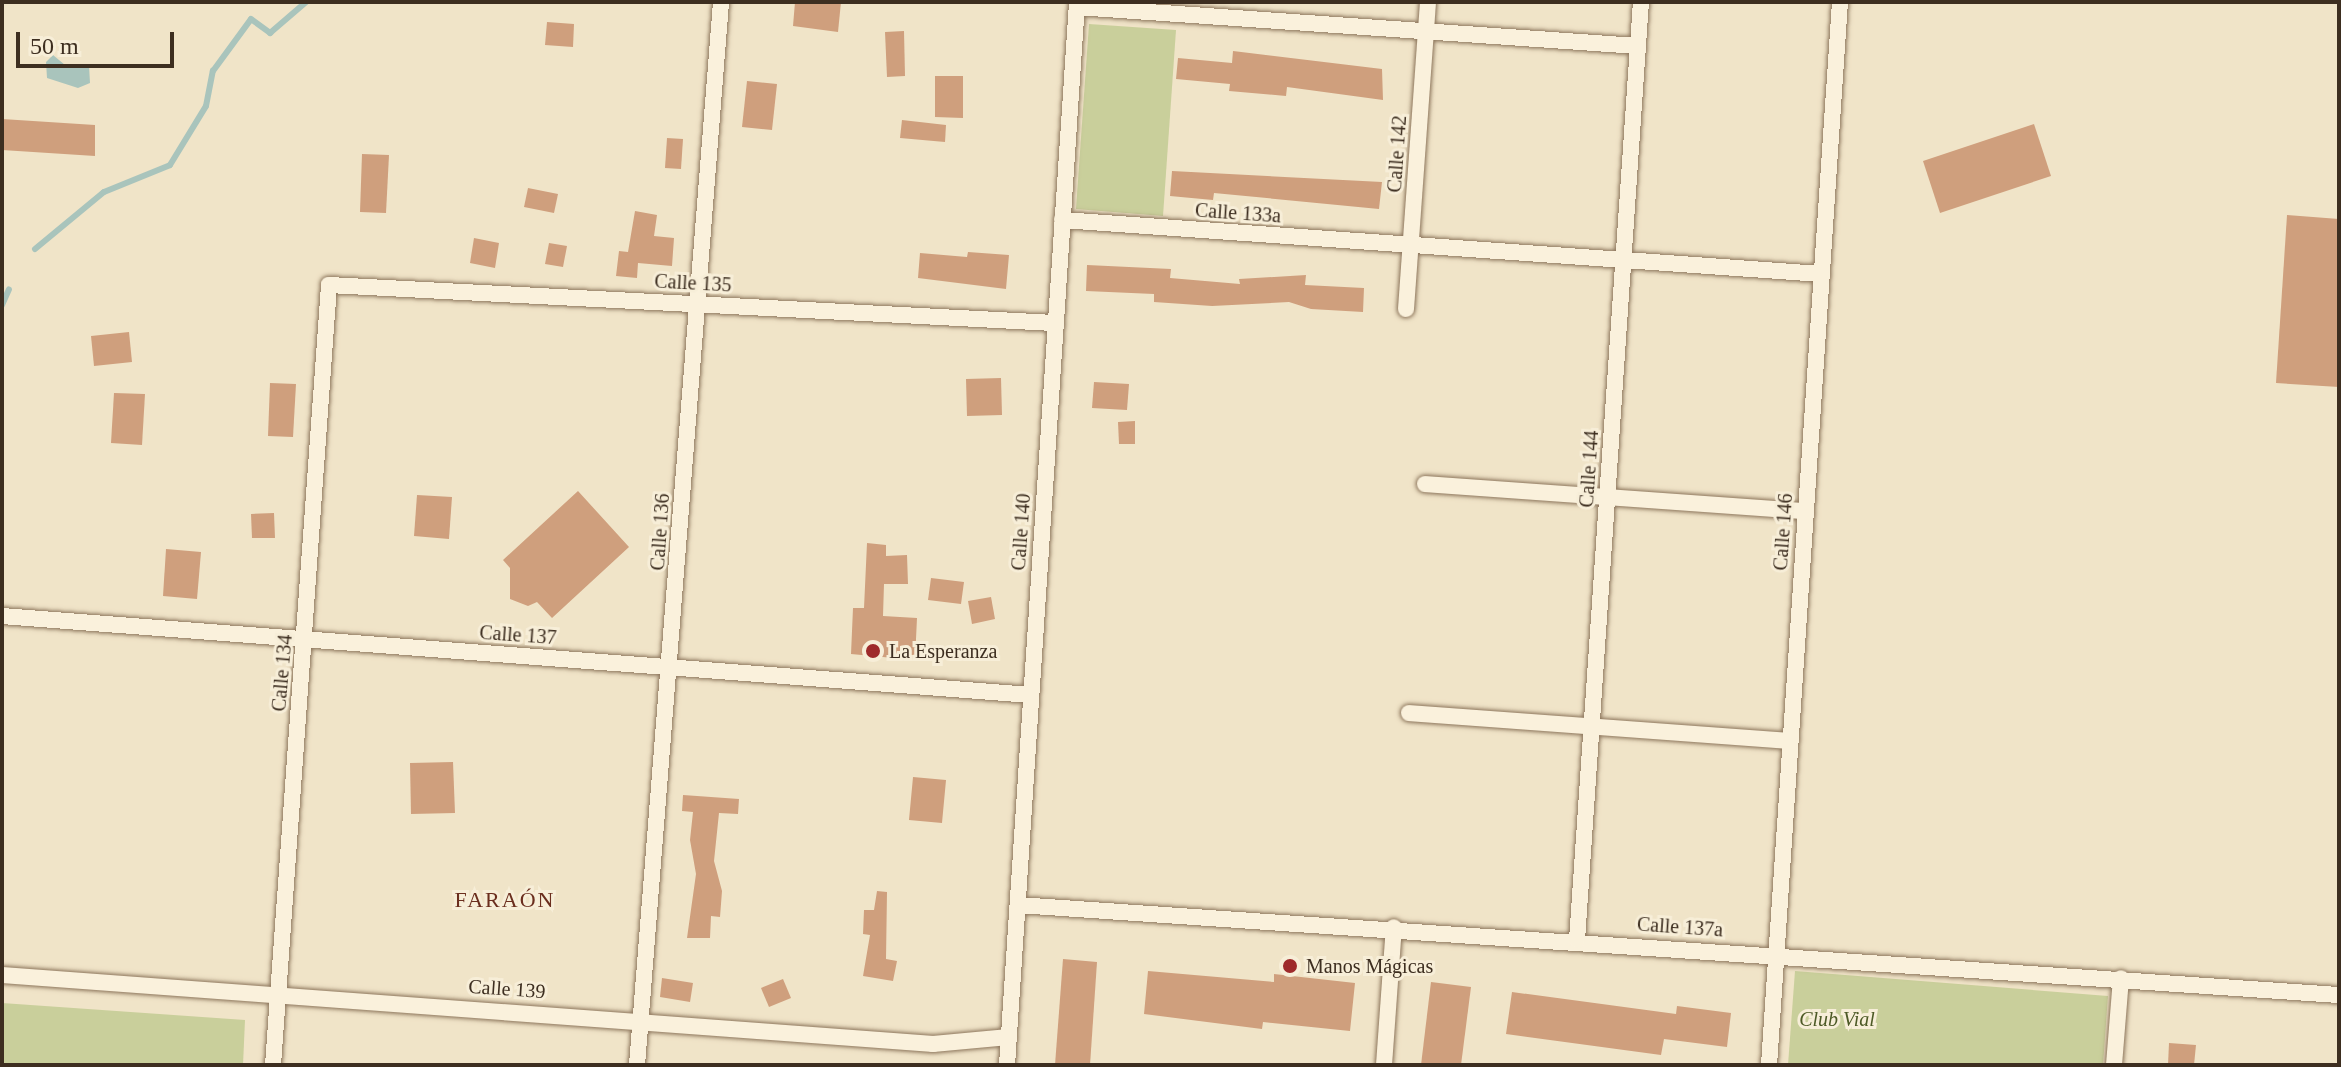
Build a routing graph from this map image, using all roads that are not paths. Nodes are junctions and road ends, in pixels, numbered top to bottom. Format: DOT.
graph roads {
  1 [pos="721,2"];
  2 [pos="1428,2"];
  3 [pos="1641,2"];
  4 [pos="1840,2"];
  5 [pos="1077,4"];
  6 [pos="1425,32"];
  7 [pos="1638,46"];
  8 [pos="1062,220"];
  9 [pos="1411,246"];
  10 [pos="1624,259"];
  11 [pos="1821,274"];
  12 [pos="329,285"];
  13 [pos="697,303"];
  14 [pos="1406,309"];
  15 [pos="1055,323"];
  16 [pos="1425,484"];
  17 [pos="1607,497"];
  18 [pos="1805,511"];
  19 [pos="2,616"];
  20 [pos="305,639"];
  21 [pos="669,667"];
  22 [pos="1031,695"];
  23 [pos="1409,713"];
  24 [pos="1591,726"];
  25 [pos="1789,741"];
  26 [pos="1018,905"];
  27 [pos="1394,927"];
  28 [pos="1577,940"];
  29 [pos="1774,954"];
  30 [pos="2,975"];
  31 [pos="2121,978"];
  32 [pos="276,992"];
  33 [pos="2339,995"];
  34 [pos="640,1019"];
  35 [pos="1009,1037"];
  36 [pos="273,1065"];
  37 [pos="637,1065"];
  38 [pos="1007,1065"];
  39 [pos="1384,1065"];
  40 [pos="1769,1065"];
  41 [pos="2114,1065"];
  1 -- 13 [label="street, Calle 136"];
  2 -- 6 [label="street, Calle 142"];
  3 -- 7 [label="street, Calle 144"];
  4 -- 11 [label="street, Calle 146"];
  5 -- 6 [label="street"];
  5 -- 8 [label="street, Calle 140"];
  6 -- 7 [label="street"];
  6 -- 9 [label="street, Calle 142"];
  7 -- 10 [label="street, Calle 144"];
  8 -- 9 [label="street, Calle 133a"];
  8 -- 15 [label="street, Calle 140"];
  9 -- 10 [label="street, Calle 133a"];
  9 -- 14 [label="street, Calle 142"];
  10 -- 11 [label="street, Calle 133a"];
  10 -- 17 [label="street, Calle 144"];
  11 -- 18 [label="street, Calle 146"];
  12 -- 13 [label="street, Calle 135"];
  12 -- 20 [label="street, Calle 134"];
  13 -- 15 [label="street, Calle 135"];
  13 -- 21 [label="street, Calle 136"];
  15 -- 22 [label="street, Calle 140"];
  16 -- 17 [label="street"];
  17 -- 18 [label="street"];
  17 -- 24 [label="street, Calle 144"];
  18 -- 25 [label="street, Calle 146"];
  19 -- 20 [label="street, Calle 137"];
  20 -- 21 [label="street, Calle 137"];
  20 -- 32 [label="street, Calle 134"];
  21 -- 22 [label="street, Calle 137"];
  21 -- 34 [label="street, Calle 136"];
  22 -- 26 [label="street, Calle 140"];
  23 -- 24 [label="street"];
  24 -- 25 [label="street"];
  24 -- 28 [label="street, Calle 144"];
  25 -- 29 [label="street, Calle 146"];
  26 -- 27 [label="street, Calle 137a"];
  26 -- 35 [label="street, Calle 140"];
  27 -- 28 [label="street, Calle 137a"];
  27 -- 39 [label="street"];
  28 -- 29 [label="street, Calle 137a"];
  29 -- 31 [label="street, Calle 137a"];
  29 -- 40 [label="street, Calle 146"];
  30 -- 32 [label="street, Calle 139"];
  31 -- 33 [label="street, Calle 137a"];
  31 -- 41 [label="street"];
  32 -- 34 [label="street, Calle 139"];
  32 -- 36 [label="street, Calle 134"];
  34 -- 35 [label="street, Calle 139"];
  34 -- 37 [label="street, Calle 136"];
  35 -- 38 [label="street, Calle 140"];
}
